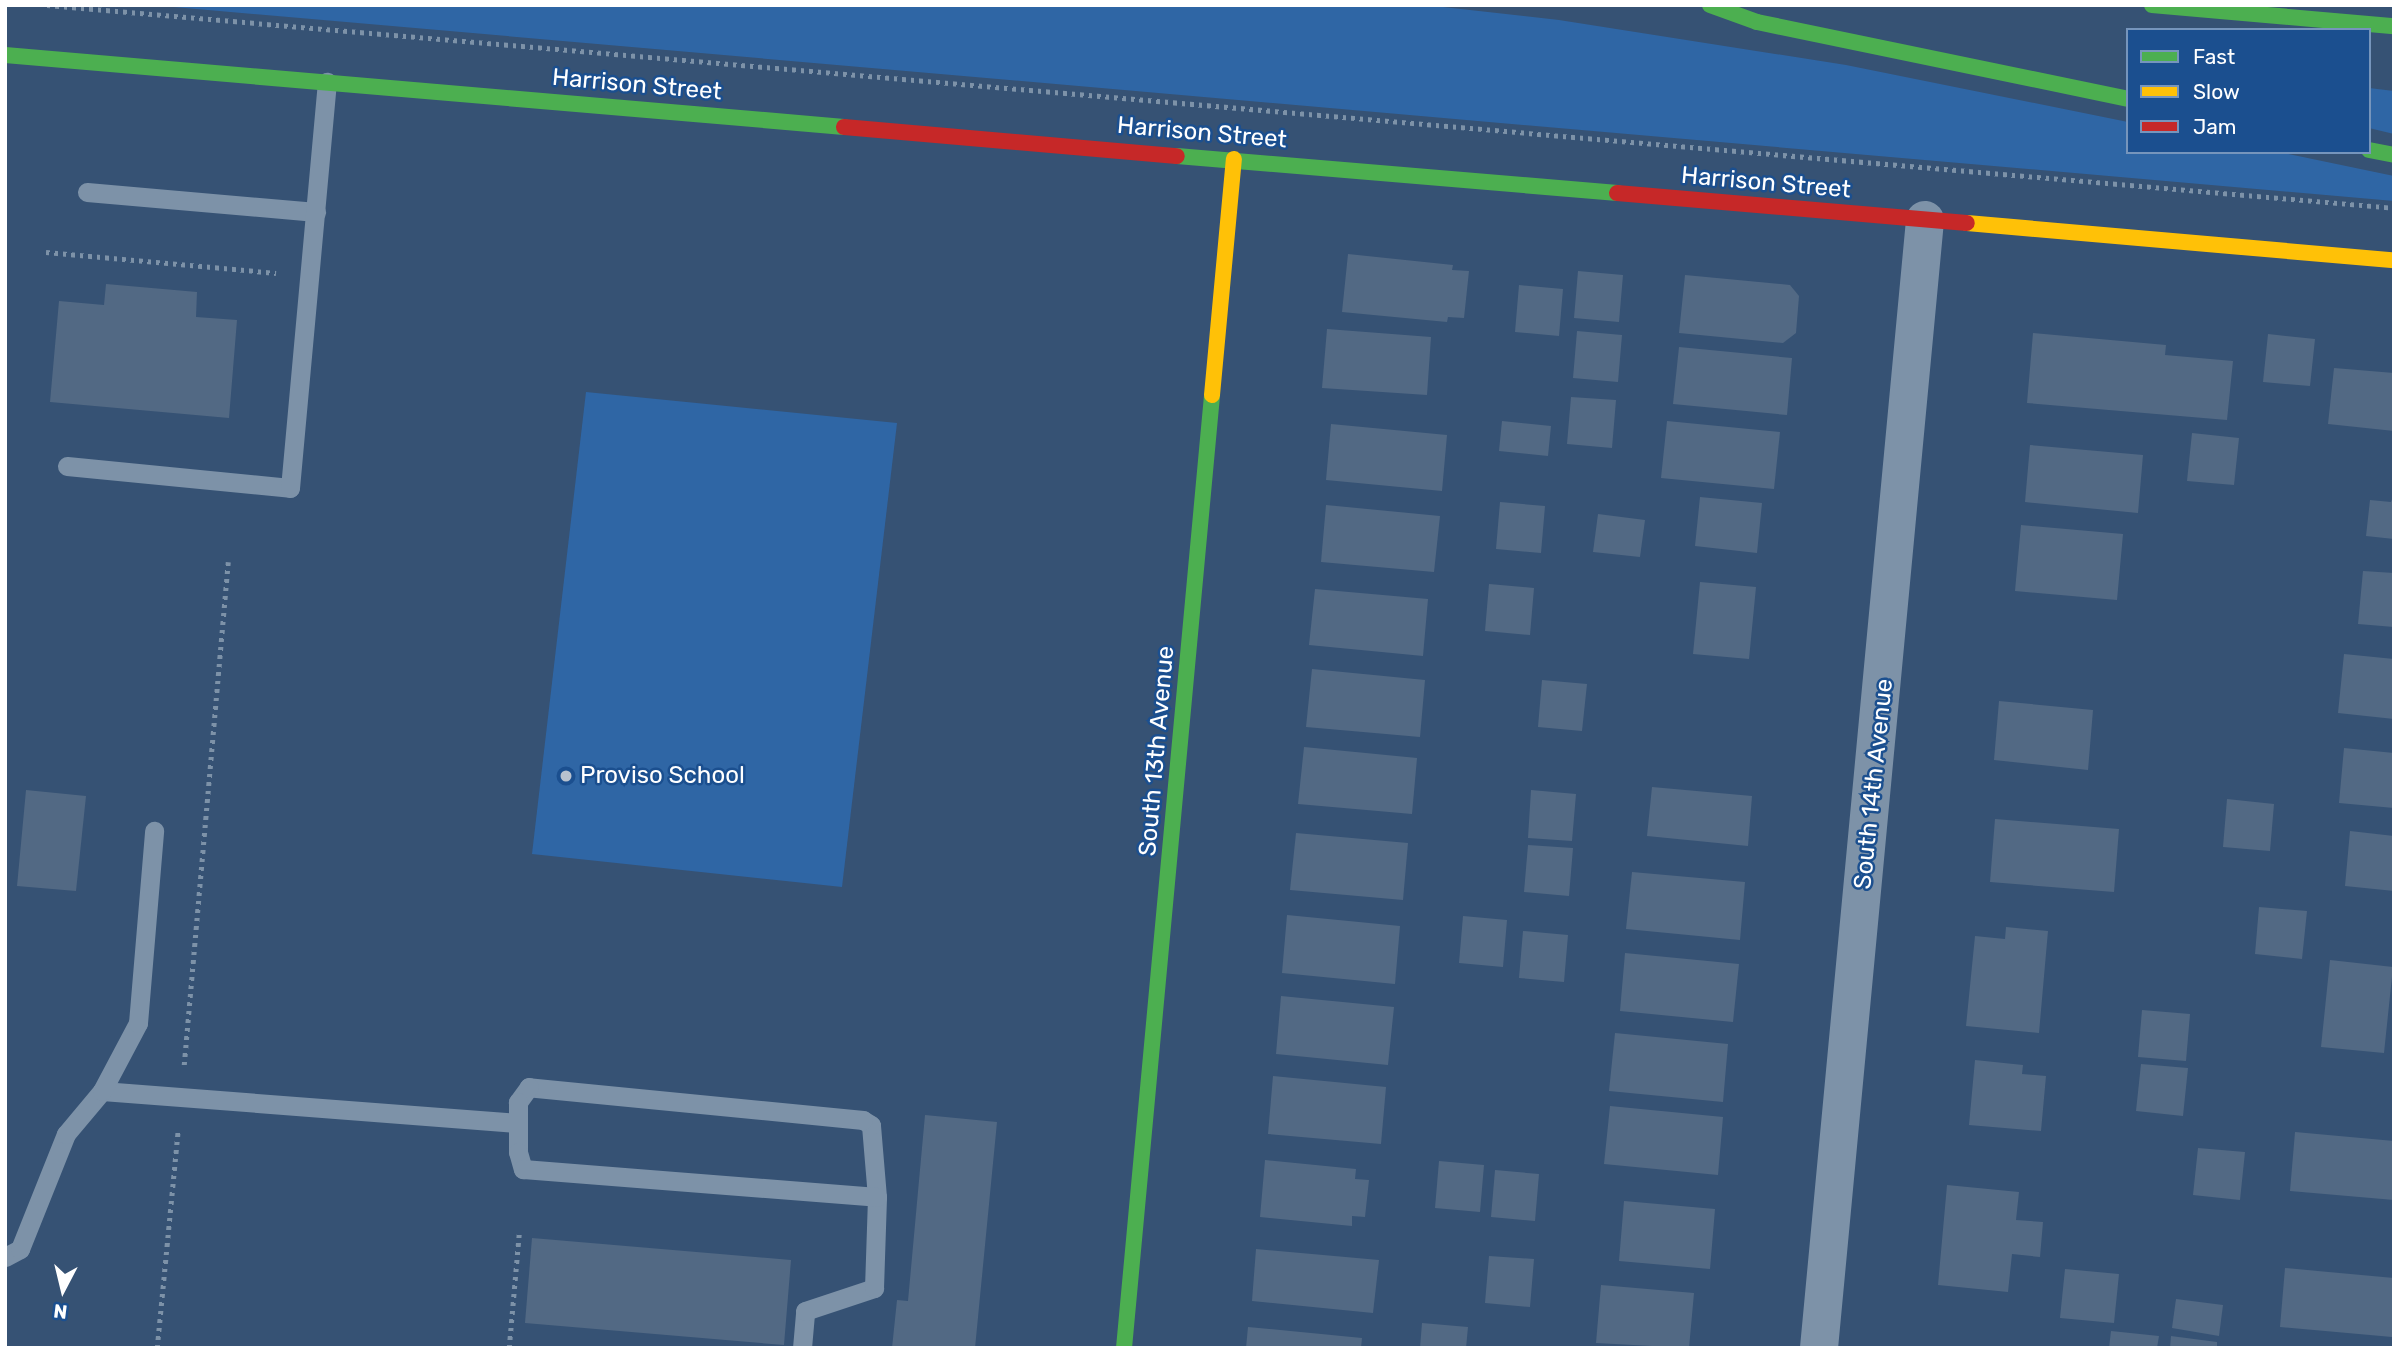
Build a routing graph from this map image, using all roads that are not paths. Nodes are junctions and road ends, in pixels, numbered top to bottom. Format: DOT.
graph roads {
  1 [pos="1710,5"];
  2 [pos="2152,5"];
  3 [pos="2394,26"];
  4 [pos="5,55"];
  5 [pos="327,82"];
  6 [pos="2126,99"];
  7 [pos="2371,149"];
  8 [pos="2394,155"];
  9 [pos="1234,159"];
  10 [pos="87,192"];
  11 [pos="316,212"];
  12 [pos="1925,220"];
  13 [pos="2394,260"];
  14 [pos="67,466"];
  15 [pos="154,831"];
  16 [pos="102,1091"];
  17 [pos="518,1123"];
  18 [pos="877,1198"];
  19 [pos="5,1257"];
  20 [pos="802,1348"];
  21 [pos="1124,1348"];
  22 [pos="1819,1348"];
  1 -- 6 [label="main road"];
  2 -- 3 [label="main road"];
  4 -- 5 [label="main road, Harrison Street"];
  5 -- 9 [label="main road, Harrison Street"];
  5 -- 11 [label="lane"];
  7 -- 8 [label="main road"];
  9 -- 12 [label="main road, Harrison Street"];
  9 -- 21 [label="main road, South 13th Avenue"];
  10 -- 11 [label="lane"];
  11 -- 14 [label="lane"];
  12 -- 13 [label="main road, Harrison Street"];
  12 -- 22 [label="street, South 14th Avenue"];
  15 -- 16 [label="lane"];
  16 -- 17 [label="lane"];
  16 -- 19 [label="lane"];
  17 -- 18 [label="lane"];
  17 -- 18 [label="lane"];
  18 -- 20 [label="lane"];
}
